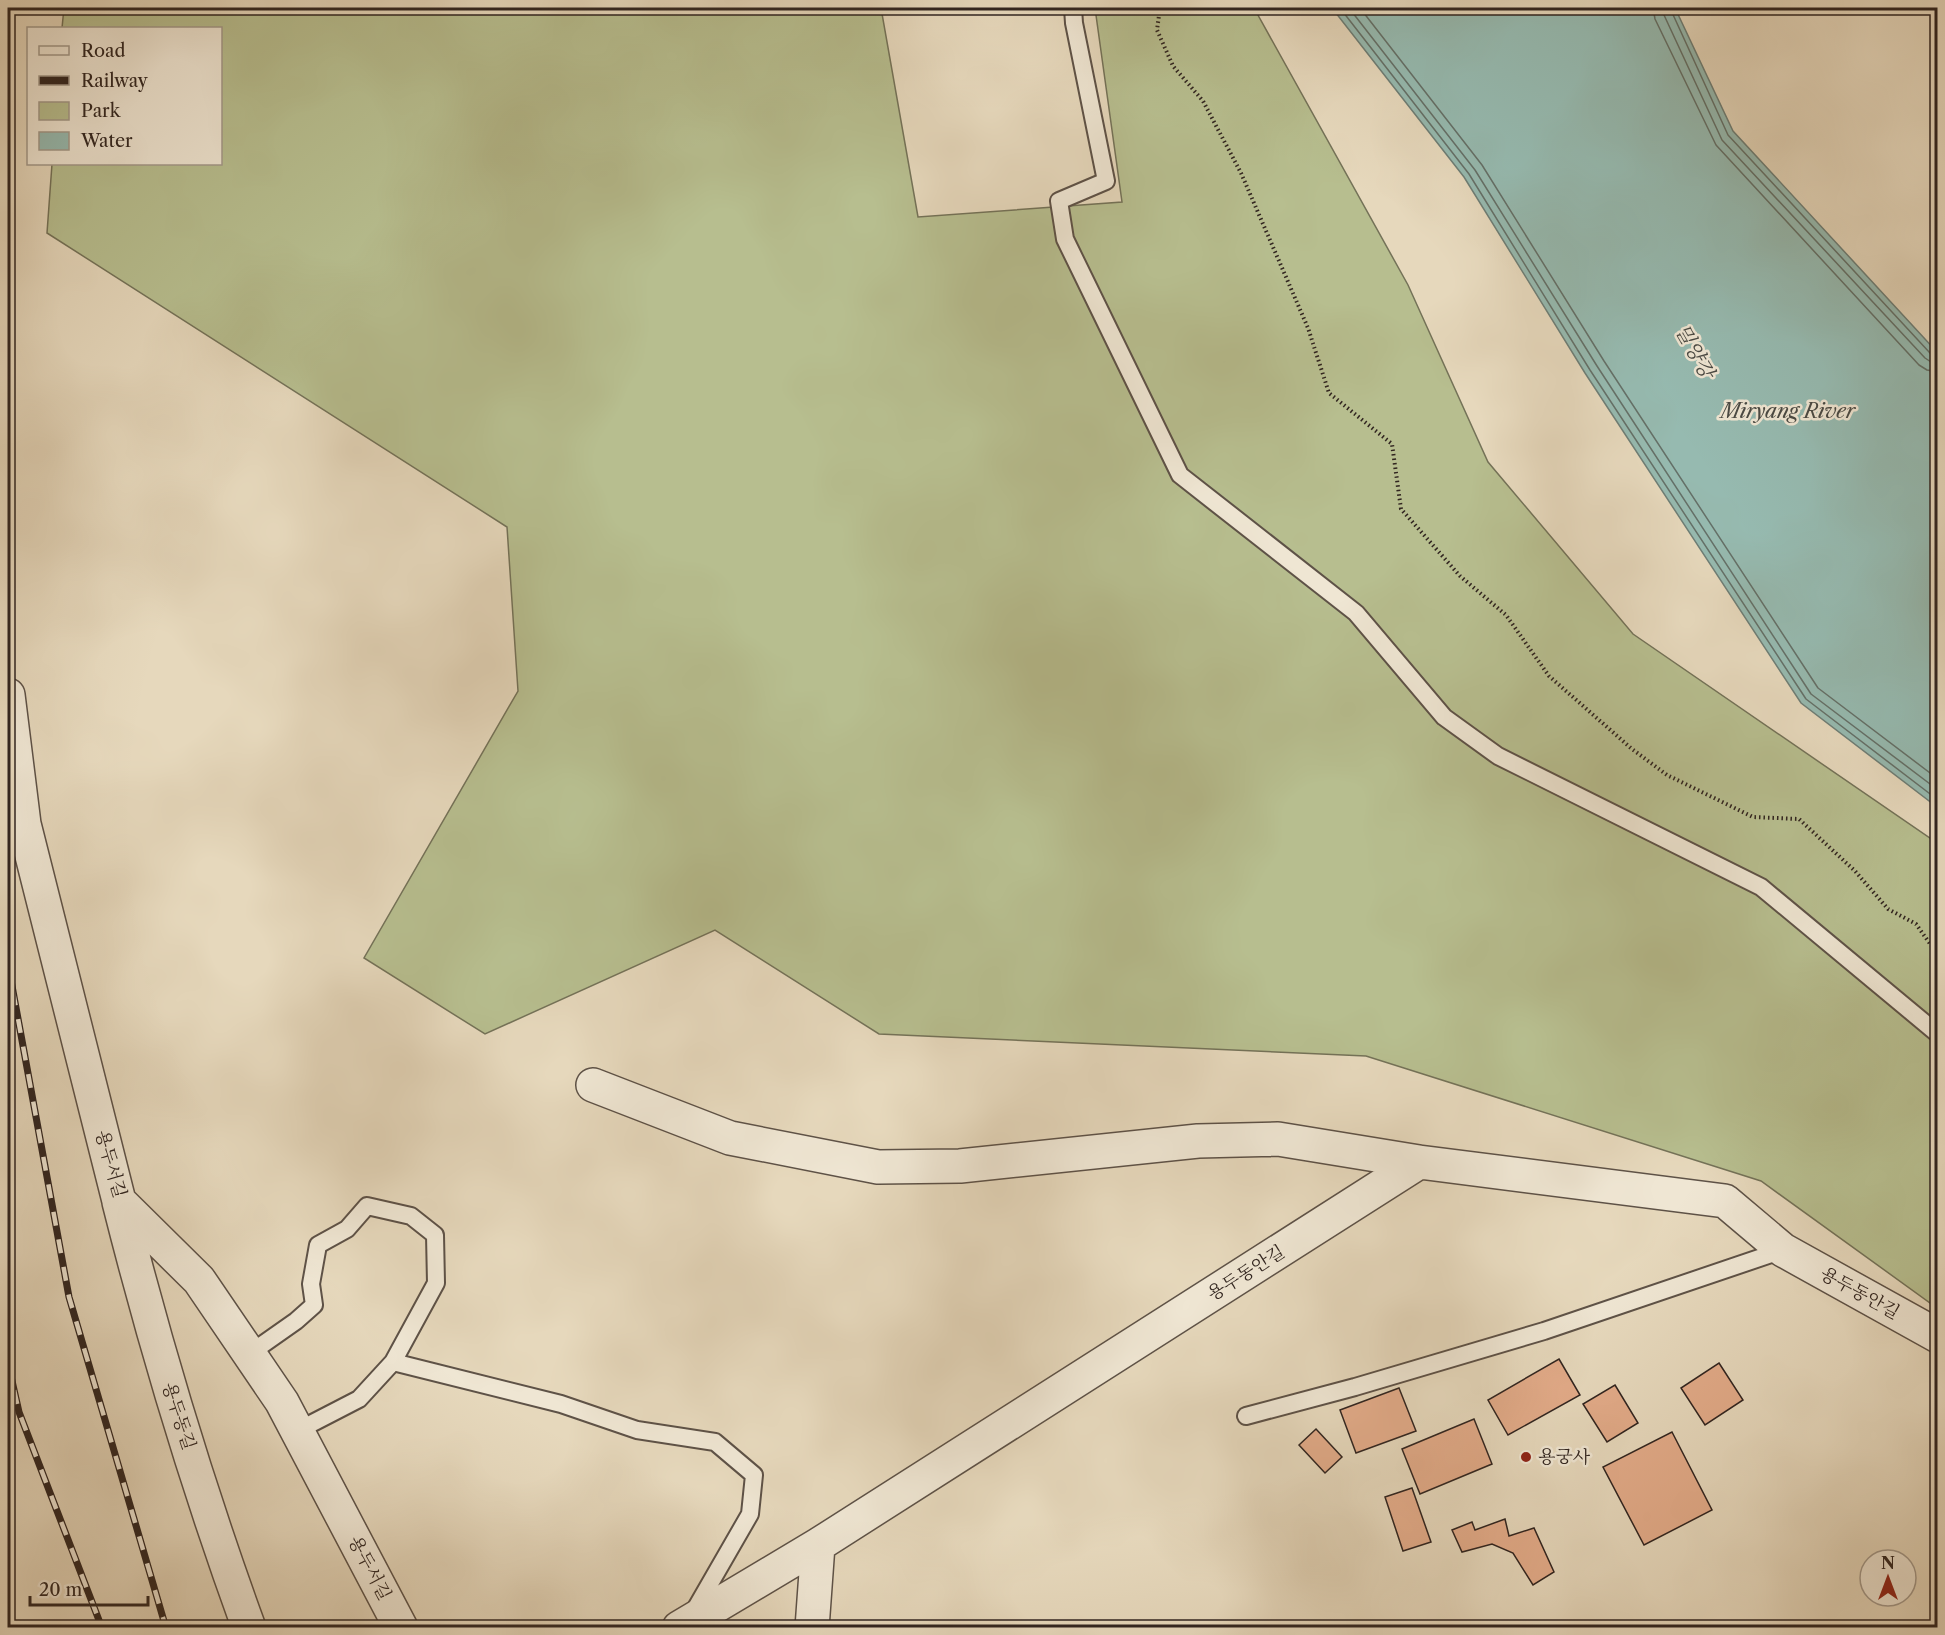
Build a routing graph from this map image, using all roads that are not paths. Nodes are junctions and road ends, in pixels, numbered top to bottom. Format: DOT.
graph roads {
  1 [pos="1073,8"];
  2 [pos="8,695"];
  3 [pos="1938,1034"];
  4 [pos="593,1085"];
  5 [pos="1419,1162"];
  6 [pos="119,1201"];
  7 [pos="1783,1250"];
  8 [pos="1938,1336"];
  9 [pos="249,1354"];
  10 [pos="393,1362"];
  11 [pos="1246,1416"];
  12 [pos="297,1431"];
  13 [pos="818,1545"];
  14 [pos="683,1624"];
  15 [pos="249,1628"];
  16 [pos="401,1628"];
  17 [pos="812,1628"];
  1 -- 3 [label="lane"];
  2 -- 6 [label="street, 용두서길"];
  4 -- 5 [label="street"];
  5 -- 7 [label="street, 용두동안길"];
  5 -- 13 [label="street, 용두동안길"];
  6 -- 9 [label="street, 용두서길"];
  6 -- 15 [label="street, 용두동길"];
  7 -- 8 [label="street, 용두동안길"];
  7 -- 11 [label="lane"];
  9 -- 10 [label="lane"];
  9 -- 12 [label="street, 용두서길"];
  10 -- 12 [label="lane"];
  10 -- 14 [label="lane"];
  12 -- 16 [label="street, 용두서길"];
  13 -- 14 [label="street, 용두동안길"];
  13 -- 17 [label="street"];
}
